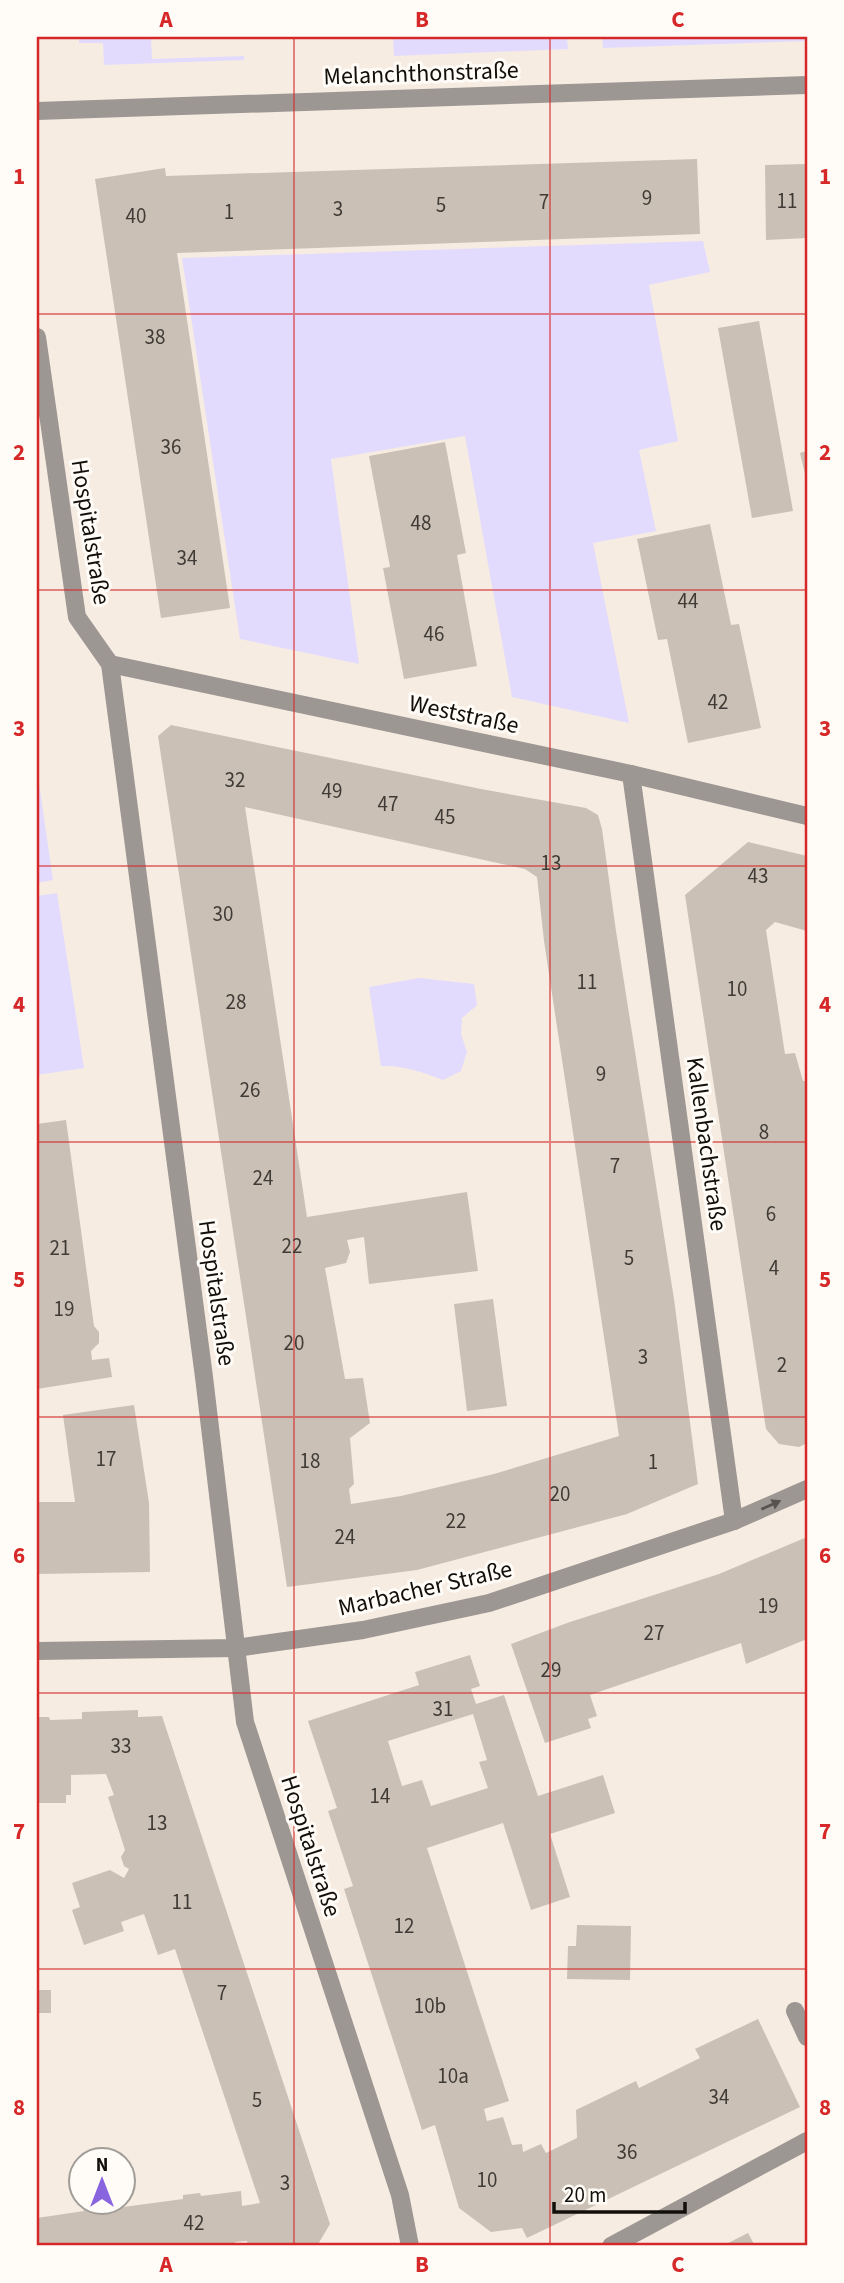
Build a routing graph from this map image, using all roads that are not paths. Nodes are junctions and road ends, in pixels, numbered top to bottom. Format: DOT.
graph roads {
  1 [pos="807,85"];
  2 [pos="37,110"];
  3 [pos="37,337"];
  4 [pos="110,664"];
  5 [pos="631,774"];
  6 [pos="807,816"];
  7 [pos="807,1489"];
  8 [pos="734,1521"];
  9 [pos="236,1647"];
  10 [pos="37,1651"];
  11 [pos="794,2011"];
  12 [pos="807,2037"];
  13 [pos="807,2141"];
  14 [pos="410,2246"];
  15 [pos="611,2246"];
  1 -- 2 [label="street, Melanchthonstraße"];
  3 -- 4 [label="street, Hospitalstraße"];
  4 -- 5 [label="street, Weststraße"];
  4 -- 9 [label="street, Hospitalstraße"];
  5 -- 6 [label="street, Weststraße"];
  5 -- 8 [label="street, Kallenbachstraße"];
  8 -- 7 [label="street, Marbacher Straße, one-way"];
  8 -- 9 [label="street, Marbacher Straße"];
  9 -- 10 [label="street, Marbacher Straße"];
  9 -- 14 [label="street, Hospitalstraße"];
  11 -- 12 [label="street"];
  13 -- 15 [label="street"];
}
